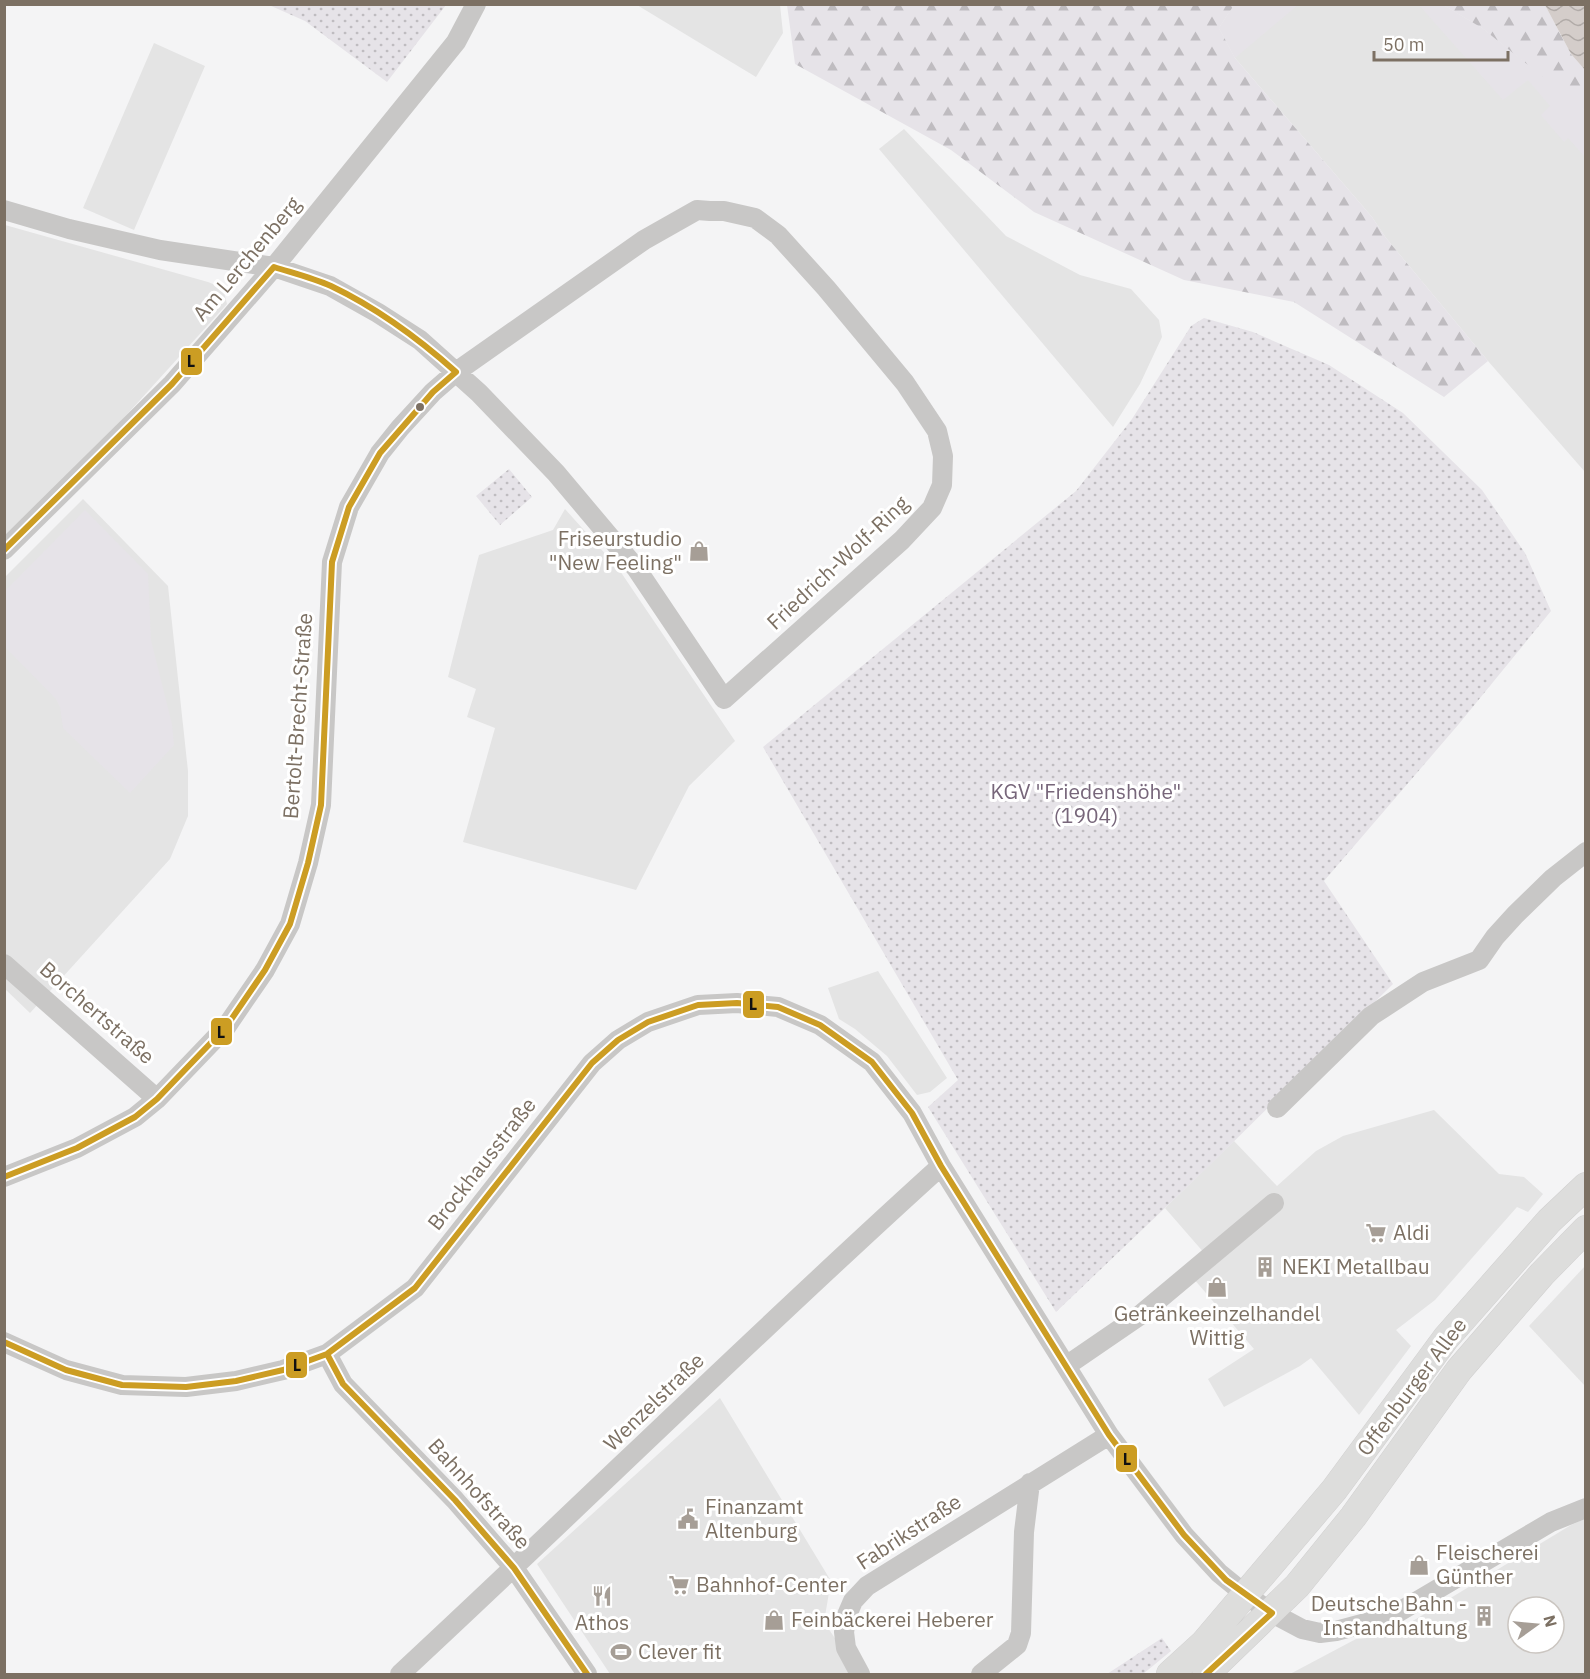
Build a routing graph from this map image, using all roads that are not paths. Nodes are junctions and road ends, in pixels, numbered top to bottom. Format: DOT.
graph roads {
  1 [pos="476,4"];
  2 [pos="4,210"];
  3 [pos="274,267"];
  4 [pos="456,372"];
  5 [pos="4,550"];
  6 [pos="1586,852"];
  7 [pos="4,964"];
  8 [pos="158,1099"];
  9 [pos="1277,1108"];
  10 [pos="941,1166"];
  11 [pos="4,1178"];
  12 [pos="1586,1186"];
  13 [pos="1274,1203"];
  14 [pos="1549,1221"];
  15 [pos="1586,1229"];
  16 [pos="1557,1258"];
  17 [pos="4,1342"];
  18 [pos="327,1354"];
  19 [pos="1066,1366"];
  20 [pos="1109,1435"];
  21 [pos="1030,1483"];
  22 [pos="1586,1508"];
  23 [pos="514,1568"];
  24 [pos="1246,1595"];
  25 [pos="1272,1612"];
  26 [pos="400,1674"];
  27 [pos="586,1674"];
  28 [pos="860,1674"];
  29 [pos="981,1674"];
  30 [pos="1170,1674"];
  31 [pos="1206,1674"];
  1 -- 3 [label="street, Am Lerchenberg"];
  2 -- 3 [label="street"];
  3 -- 4 [label="street"];
  3 -- 5 [label="street, Am Lerchenberg"];
  4 -- 4 [label="street, Friedrich-Wolf-Ring"];
  4 -- 8 [label="street, Bertolt-Brecht-Straße"];
  6 -- 9 [label="street"];
  7 -- 8 [label="street, Borchertstraße"];
  8 -- 11 [label="street, Bertolt-Brecht-Straße"];
  10 -- 18 [label="street, Brockhausstraße"];
  10 -- 19 [label="street, Brockhausstraße"];
  10 -- 23 [label="street, Wenzelstraße"];
  12 -- 14 [label="street, Offenburger Allee"];
  13 -- 19 [label="street"];
  14 -- 16 [label="street"];
  14 -- 24 [label="street, Offenburger Allee"];
  15 -- 16 [label="street, Offenburger Allee"];
  16 -- 25 [label="street, Offenburger Allee"];
  17 -- 18 [label="street, Brockhausstraße"];
  18 -- 23 [label="street, Bahnhofstraße"];
  19 -- 20 [label="street, Brockhausstraße"];
  20 -- 21 [label="street, Fabrikstraße"];
  20 -- 24 [label="street, Brockhausstraße"];
  21 -- 28 [label="street, Fabrikstraße"];
  21 -- 29 [label="street"];
  22 -- 25 [label="street, Brockhausstraße"];
  23 -- 26 [label="street, Wenzelstraße"];
  23 -- 27 [label="street, Bahnhofstraße"];
  24 -- 25 [label="street, Brockhausstraße"];
  24 -- 30 [label="street, Offenburger Allee"];
  25 -- 31 [label="street, Offenburger Allee"];
}
